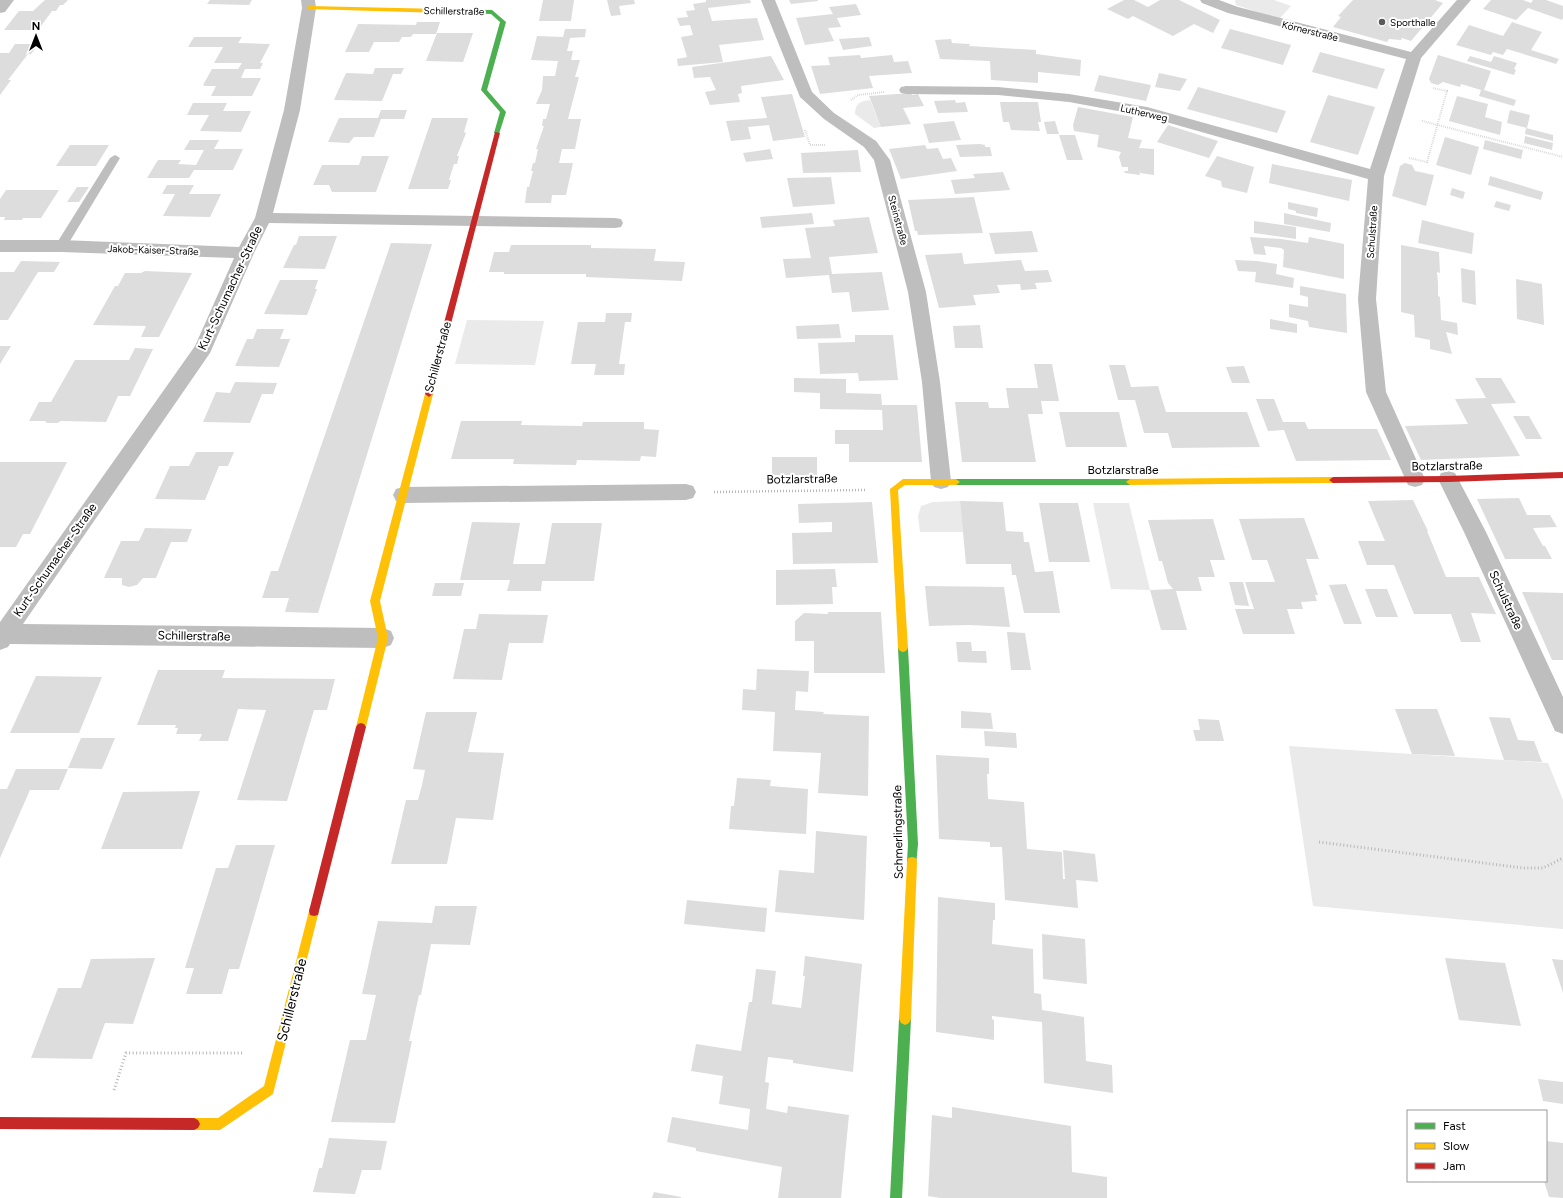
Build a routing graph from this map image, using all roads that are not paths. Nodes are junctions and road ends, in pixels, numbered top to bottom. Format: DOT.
graph roads {
  1 [pos="768,0"];
  2 [pos="1207,0"];
  3 [pos="1464,0"];
  4 [pos="308,4"];
  5 [pos="1414,57"];
  6 [pos="906,90"];
  7 [pos="115,158"];
  8 [pos="1376,176"];
  9 [pos="263,218"];
  10 [pos="474,220"];
  11 [pos="615,222"];
  12 [pos="0,246"];
  13 [pos="61,246"];
  14 [pos="244,253"];
  15 [pos="1563,475"];
  16 [pos="1414,479"];
  17 [pos="1448,479"];
  18 [pos="941,481"];
  19 [pos="894,489"];
  20 [pos="686,492"];
  21 [pos="403,495"];
  22 [pos="2,637"];
  23 [pos="383,638"];
  24 [pos="1563,723"];
  25 [pos="0,1123"];
  26 [pos="896,1198"];
  1 -- 18 [label="street, Steinstraße"];
  2 -- 5 [label="street, Körnerstraße"];
  3 -- 5 [label="street, Schulstraße"];
  4 -- 9 [label="street, Kurt-Schumacher-Straße"];
  4 -- 10 [label="street, Schillerstraße"];
  5 -- 8 [label="street, Schulstraße"];
  6 -- 8 [label="street, Lutherweg"];
  7 -- 13 [label="lane"];
  8 -- 16 [label="street, Schulstraße"];
  9 -- 10 [label="street"];
  9 -- 14 [label="street, Kurt-Schumacher-Straße"];
  10 -- 11 [label="street"];
  10 -- 21 [label="street, Schillerstraße"];
  12 -- 13 [label="street, Jakob-Kaiser-Straße"];
  13 -- 14 [label="street, Jakob-Kaiser-Straße"];
  14 -- 22 [label="street, Kurt-Schumacher-Straße"];
  15 -- 17 [label="street, Botzlarstraße"];
  16 -- 17 [label="street, Botzlarstraße"];
  16 -- 18 [label="street, Botzlarstraße"];
  17 -- 24 [label="street, Schulstraße"];
  18 -- 19 [label="street, Botzlarstraße"];
  19 -- 26 [label="street, Schmerlingstraße"];
  20 -- 21 [label="street"];
  21 -- 23 [label="street, Schillerstraße"];
  22 -- 23 [label="street, Schillerstraße"];
  23 -- 25 [label="street, Schillerstraße"];
}
